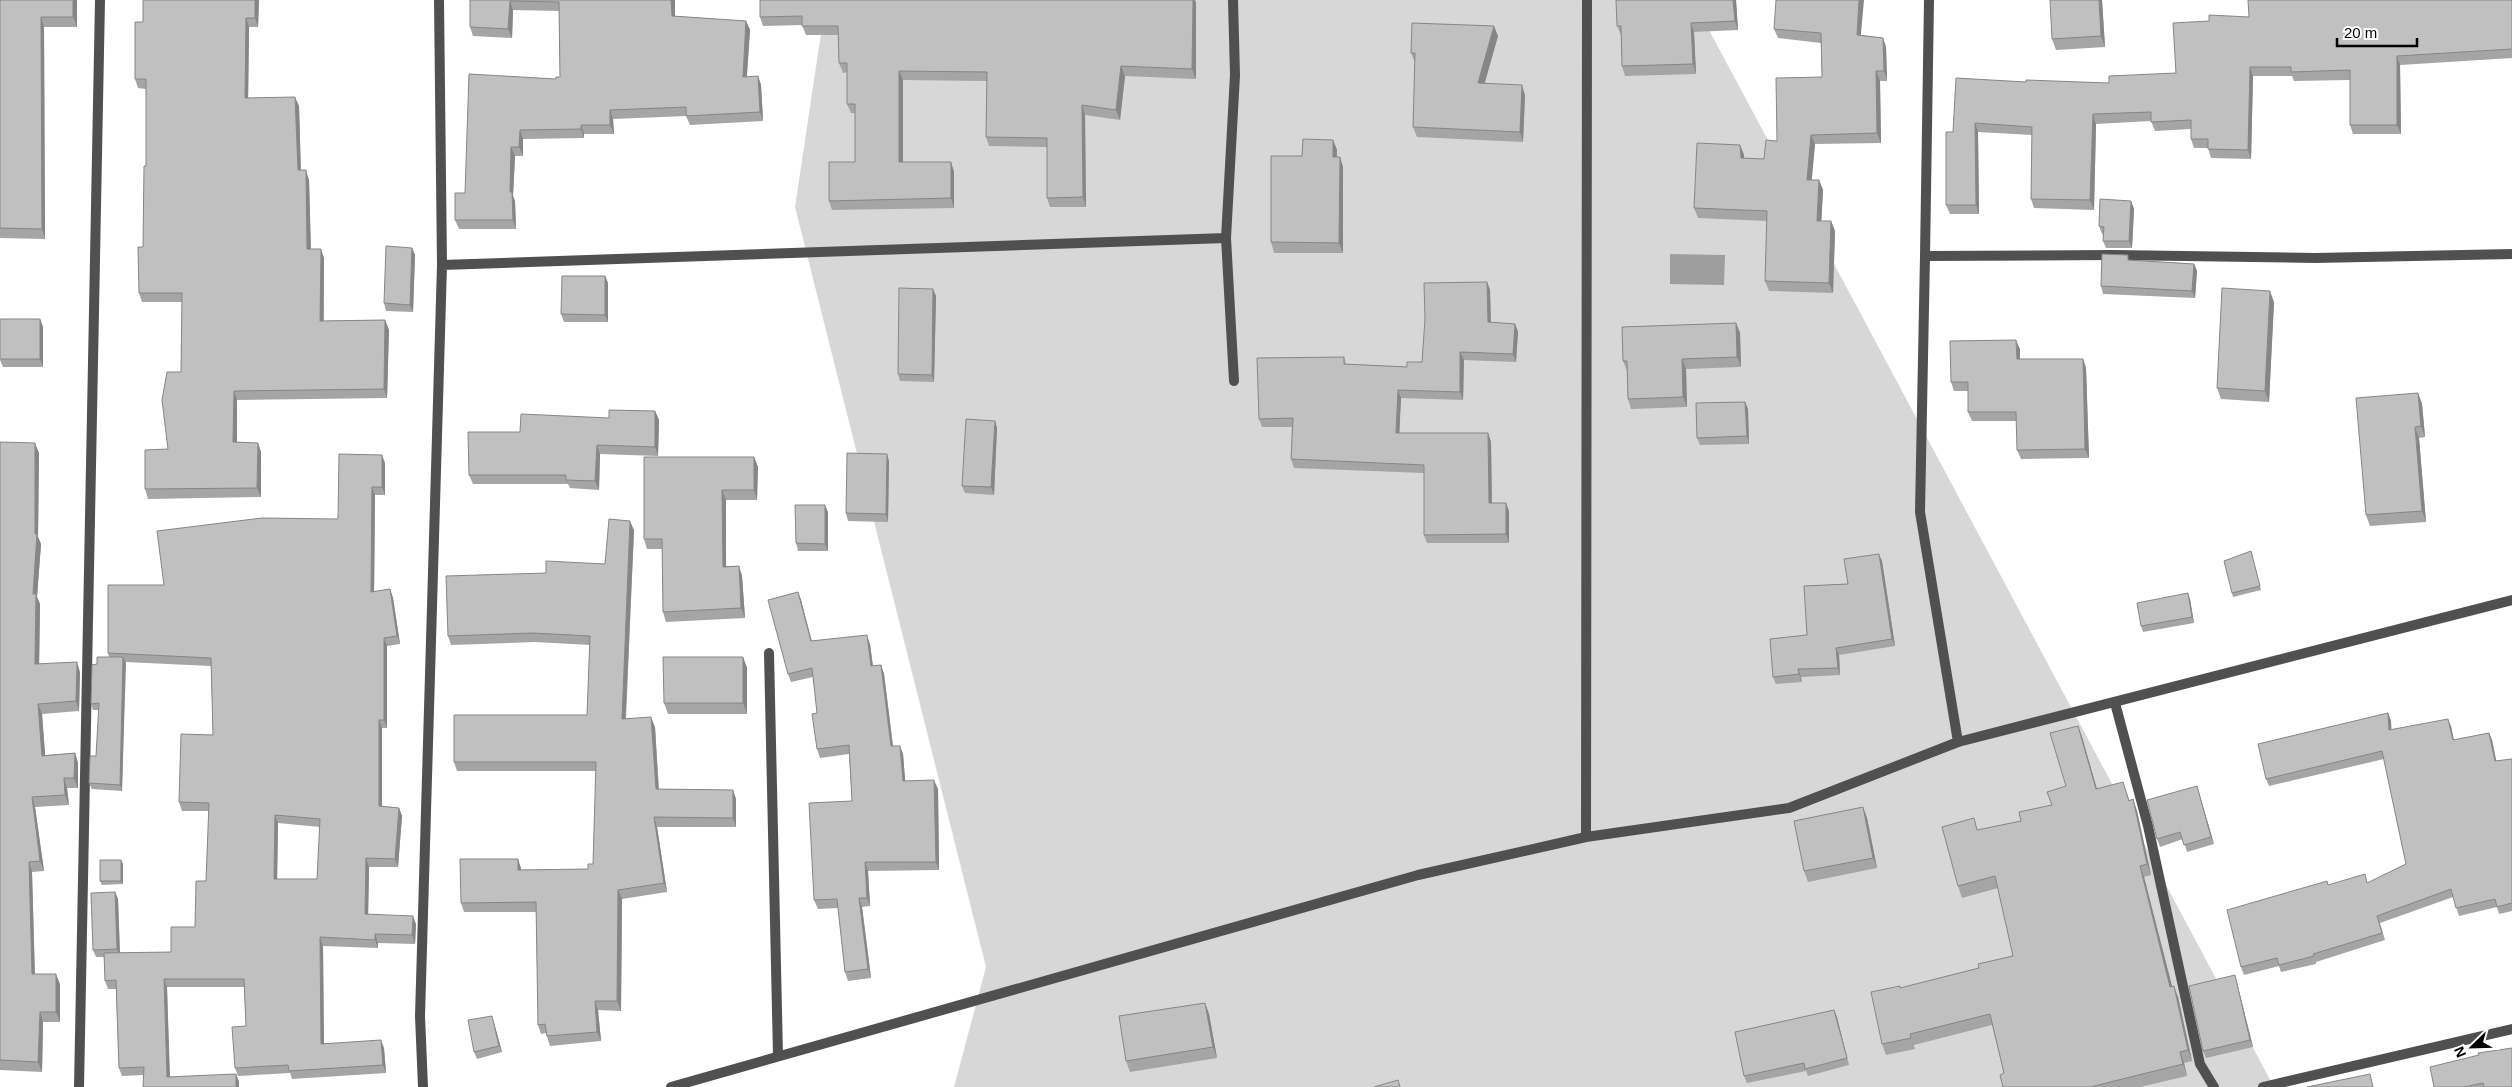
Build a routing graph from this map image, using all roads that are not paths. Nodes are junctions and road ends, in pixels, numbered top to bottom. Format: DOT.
graph roads {
  1 [pos="100,0"];
  2 [pos="439,0"];
  3 [pos="1233,0"];
  4 [pos="1587,0"];
  5 [pos="1929,0"];
  6 [pos="1226,238"];
  7 [pos="2512,254"];
  8 [pos="1925,256"];
  9 [pos="442,264"];
  10 [pos="1234,381"];
  11 [pos="2512,600"];
  12 [pos="769,652"];
  13 [pos="2115,703"];
  14 [pos="1958,742"];
  15 [pos="1586,837"];
  16 [pos="2512,1028"];
  17 [pos="778,1056"];
  18 [pos="79,1087"];
  19 [pos="423,1087"];
  20 [pos="671,1087"];
  21 [pos="2214,1087"];
  22 [pos="2263,1087"];
  1 -- 18 [label="street"];
  2 -- 9 [label="street"];
  3 -- 6 [label="street"];
  4 -- 15 [label="street"];
  5 -- 8 [label="street"];
  6 -- 9 [label="street"];
  6 -- 10 [label="street"];
  7 -- 8 [label="street"];
  8 -- 14 [label="street"];
  9 -- 19 [label="street"];
  11 -- 13 [label="street"];
  12 -- 17 [label="street"];
  13 -- 14 [label="street"];
  13 -- 21 [label="street"];
  14 -- 15 [label="street"];
  15 -- 17 [label="street"];
  16 -- 22 [label="street"];
  17 -- 20 [label="street"];
}
